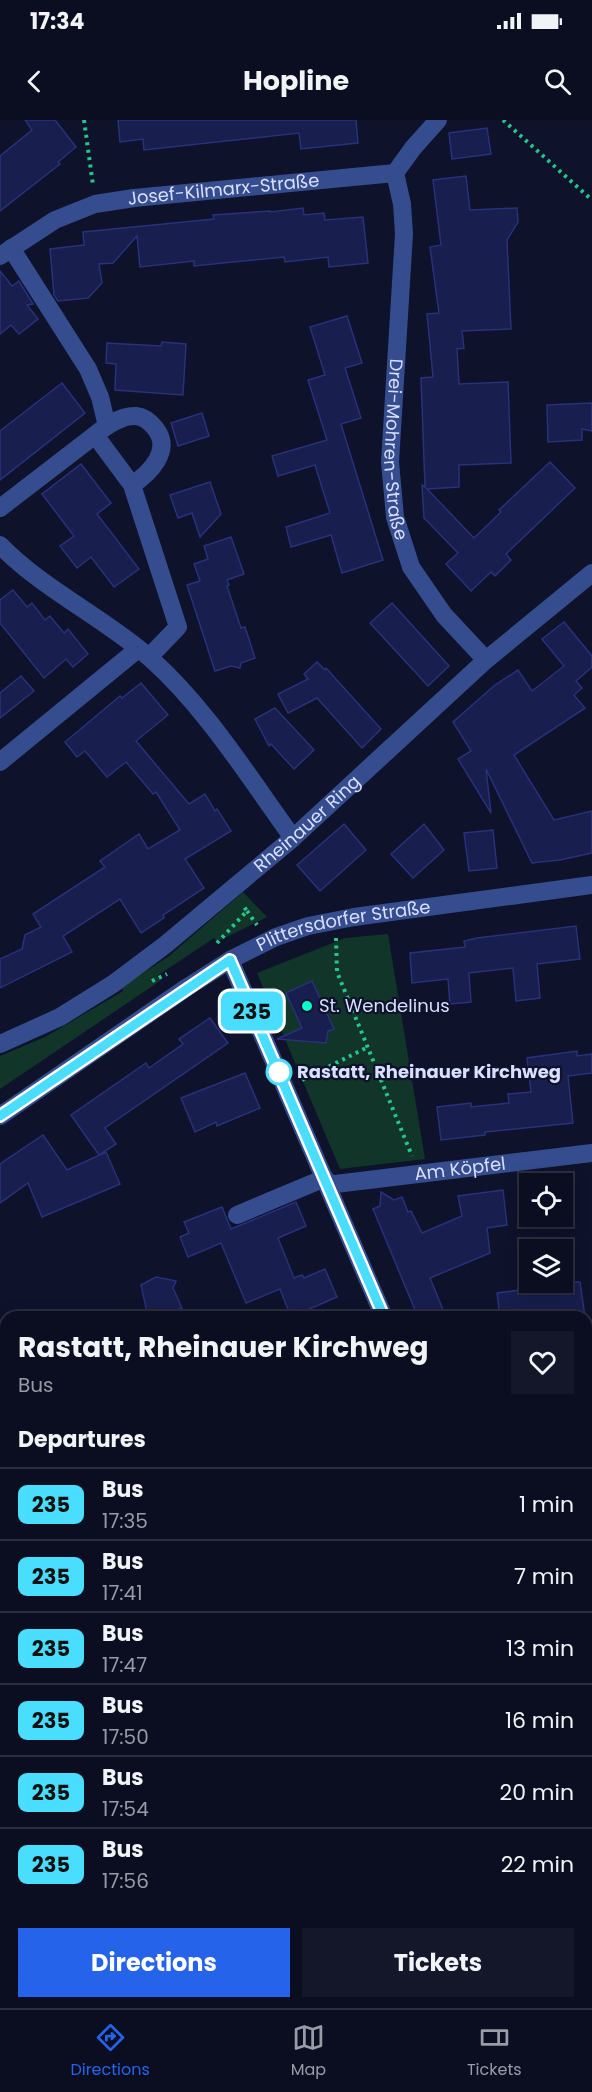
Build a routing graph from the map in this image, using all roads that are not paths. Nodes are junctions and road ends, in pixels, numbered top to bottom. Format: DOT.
graph roads {
  1 [pos="438,120"];
  2 [pos="395,173"];
  3 [pos="6,252"];
  4 [pos="101,431"];
  5 [pos="132,485"];
  6 [pos="0,508"];
  7 [pos="0,545"];
  8 [pos="591,577"];
  9 [pos="143,653"];
  10 [pos="486,660"];
  11 [pos="0,762"];
  12 [pos="293,838"];
  13 [pos="592,885"];
  14 [pos="230,960"];
  15 [pos="0,1044"];
  16 [pos="0,1116"];
  17 [pos="592,1153"];
  18 [pos="326,1181"];
  19 [pos="237,1215"];
  20 [pos="381,1311"];
  1 -- 2 [label="street"];
  2 -- 3 [label="street, Josef-Kilmarx-Straße"];
  2 -- 10 [label="street, Drei-Mohren-Straße"];
  3 -- 4 [label="street"];
  4 -- 5 [label="street"];
  4 -- 5 [label="street"];
  4 -- 6 [label="street"];
  5 -- 9 [label="street"];
  7 -- 9 [label="street"];
  8 -- 10 [label="street, Rheinauer Ring"];
  9 -- 11 [label="street"];
  9 -- 12 [label="street"];
  10 -- 12 [label="street, Rheinauer Ring"];
  12 -- 15 [label="street, Rheinauer Ring"];
  13 -- 14 [label="street, Plittersdorfer Straße"];
  14 -- 16 [label="street, Plittersdorfer Straße"];
  14 -- 18 [label="street"];
  17 -- 18 [label="street, Am Köpfel"];
  18 -- 19 [label="street, Am Köpfel"];
  18 -- 20 [label="street"];
}
